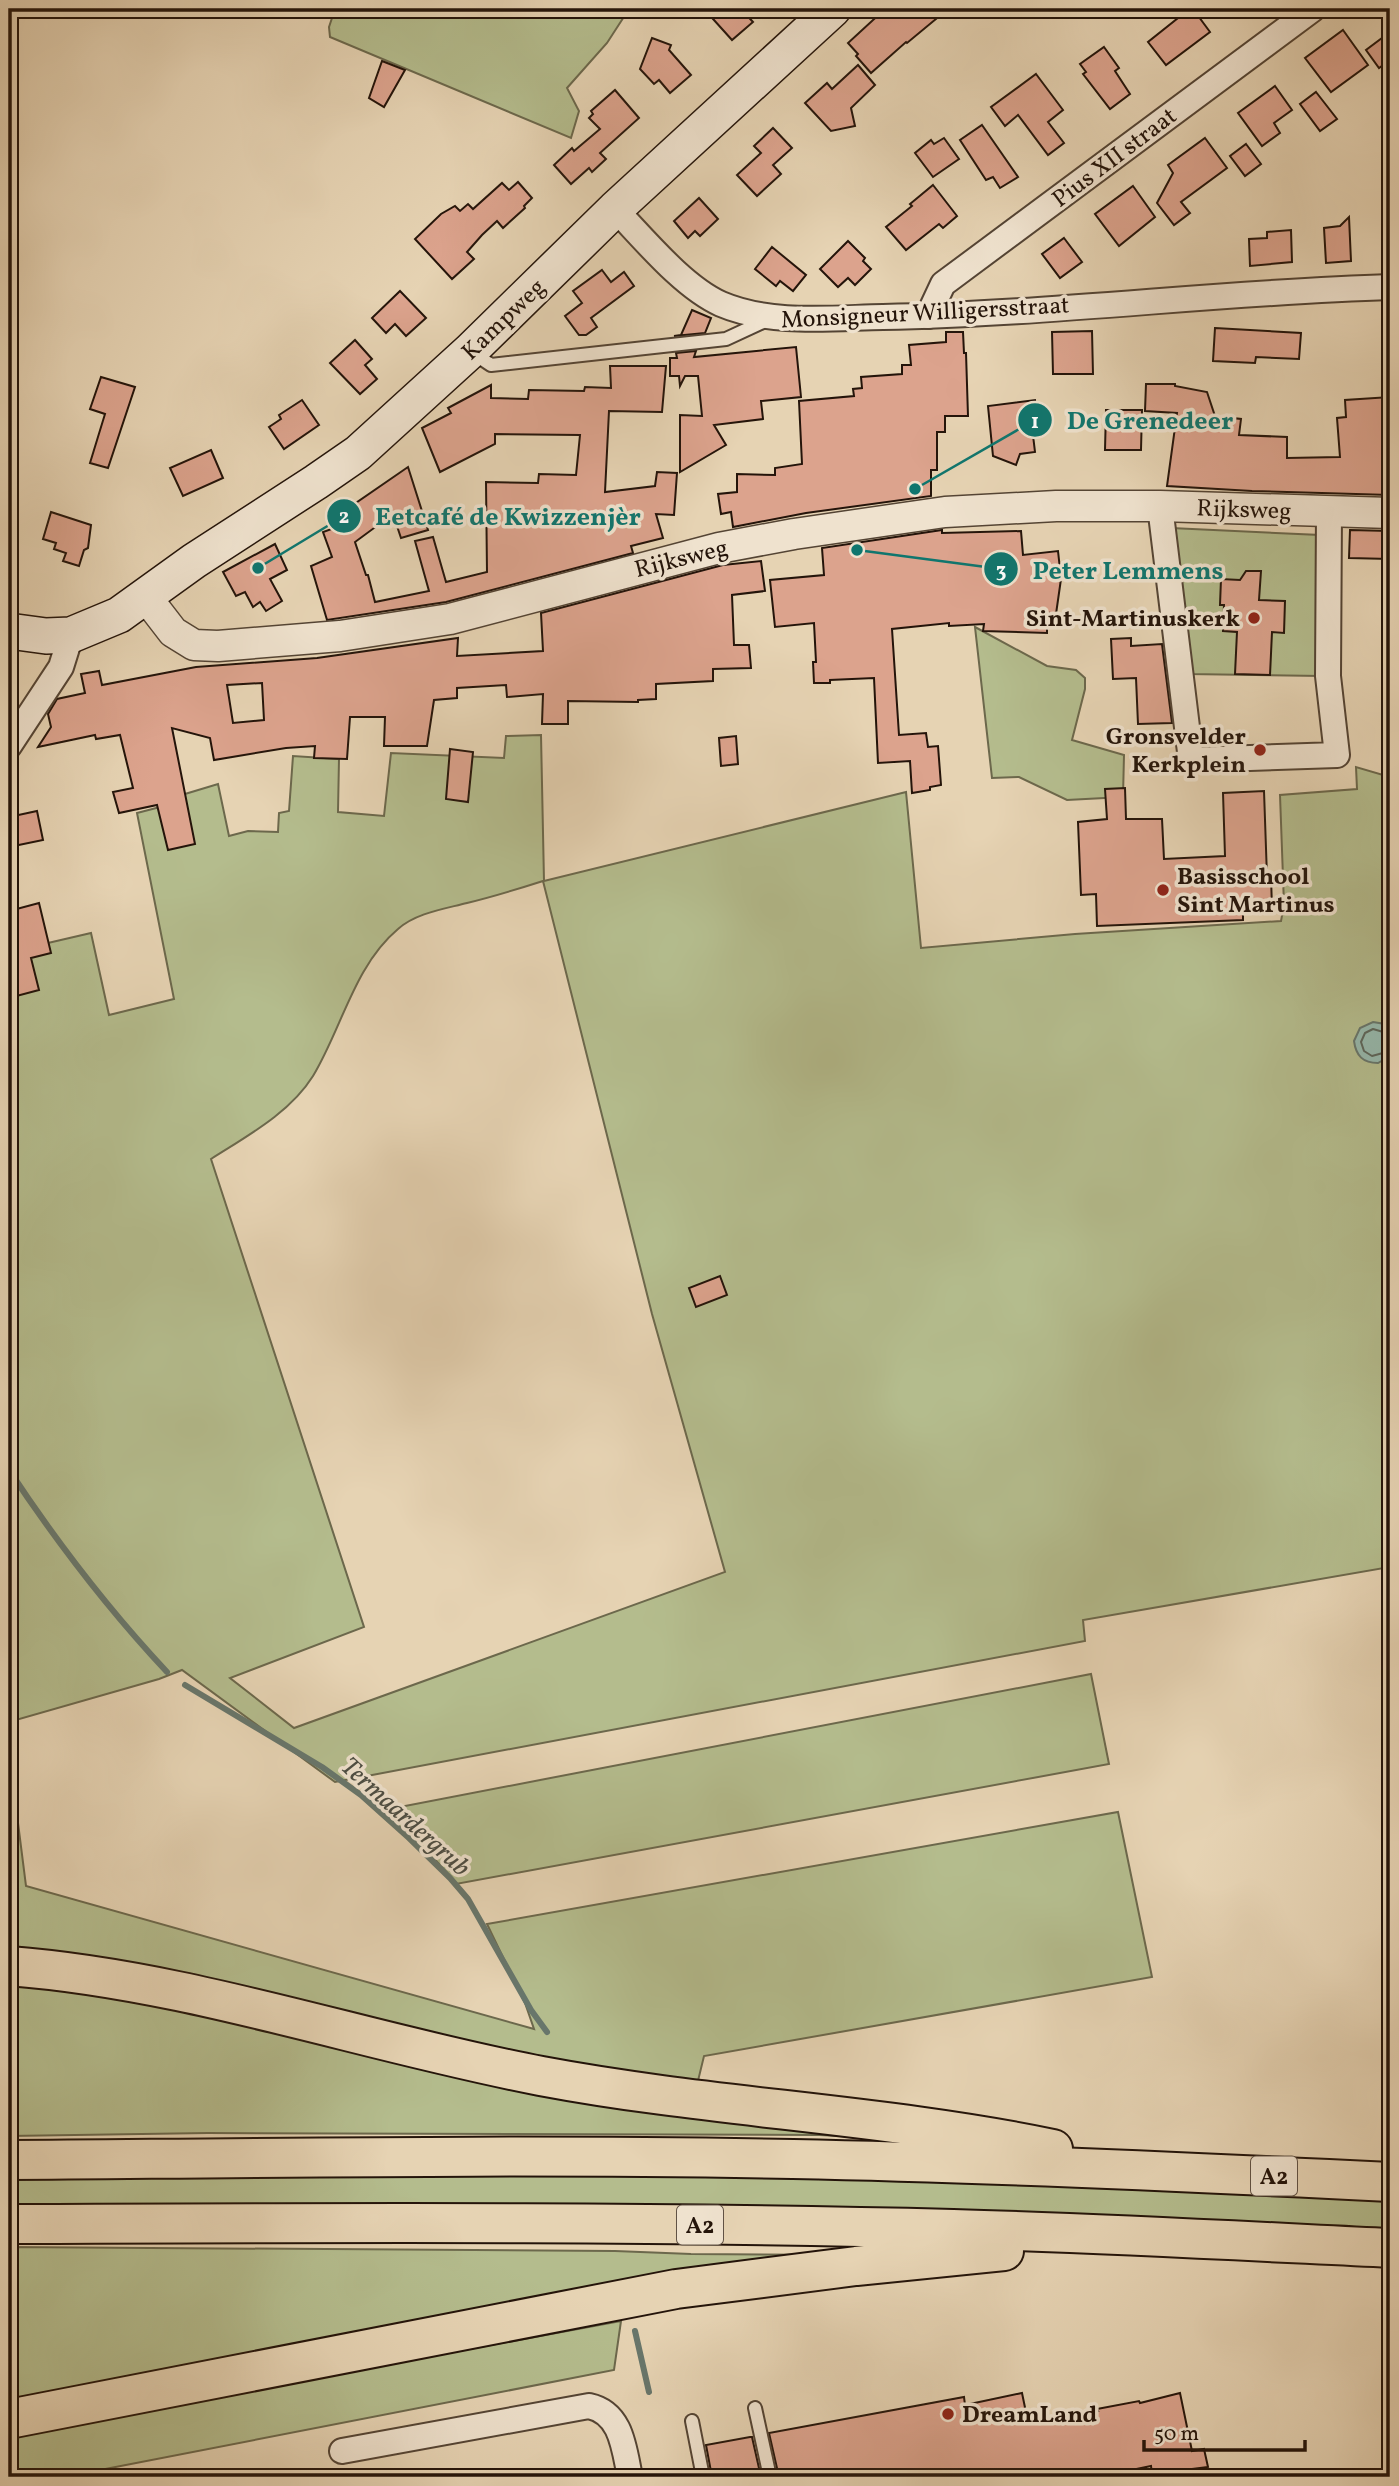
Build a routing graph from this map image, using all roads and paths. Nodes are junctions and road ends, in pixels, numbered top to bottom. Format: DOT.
graph roads {
  1 [pos="833,9"];
  2 [pos="1313,9"];
  3 [pos="615,209"];
  4 [pos="1390,286"];
  5 [pos="928,316"];
  6 [pos="774,317"];
  7 [pos="470,351"];
  8 [pos="1160,506"];
  9 [pos="1329,512"];
  10 [pos="1390,513"];
  11 [pos="146,597"];
  12 [pos="9,631"];
  13 [pos="71,635"];
  14 [pos="9,746"];
  15 [pos="9,1966"];
  16 [pos="9,2160"];
  17 [pos="1158,2170"];
  18 [pos="1390,2182"];
  19 [pos="9,2224"];
  20 [pos="1145,2236"];
  21 [pos="1390,2248"];
  22 [pos="755,2408"];
  23 [pos="9,2419"];
  24 [pos="692,2421"];
  25 [pos="341,2451"];
  26 [pos="630,2477"];
  27 [pos="703,2477"];
  28 [pos="770,2477"];
  1 -- 3 [label="main road, Kampweg"];
  2 -- 5 [label="street, Pius XII straat"];
  3 -- 6 [label="street"];
  3 -- 7 [label="main road, Kampweg"];
  4 -- 5 [label="street, Monsigneur Willigersstraat"];
  5 -- 6 [label="street, Monsigneur Willigersstraat"];
  6 -- 7 [label="lane, Monsigneur Willigersstraat"];
  7 -- 11 [label="main road, Kampweg"];
  8 -- 9 [label="street, Rijksweg"];
  8 -- 9 [label="street"];
  8 -- 11 [label="street, Rijksweg"];
  9 -- 10 [label="street, Rijksweg"];
  11 -- 13 [label="main road"];
  12 -- 13 [label="main road"];
  13 -- 14 [label="street"];
  15 -- 17 [label="highway, A2"];
  16 -- 17 [label="highway, A2"];
  17 -- 18 [label="highway, A2"];
  19 -- 20 [label="highway, A2"];
  20 -- 21 [label="highway, A2"];
  20 -- 23 [label="highway, A2"];
  22 -- 28 [label="lane"];
  24 -- 27 [label="lane"];
  25 -- 26 [label="street"];
}
